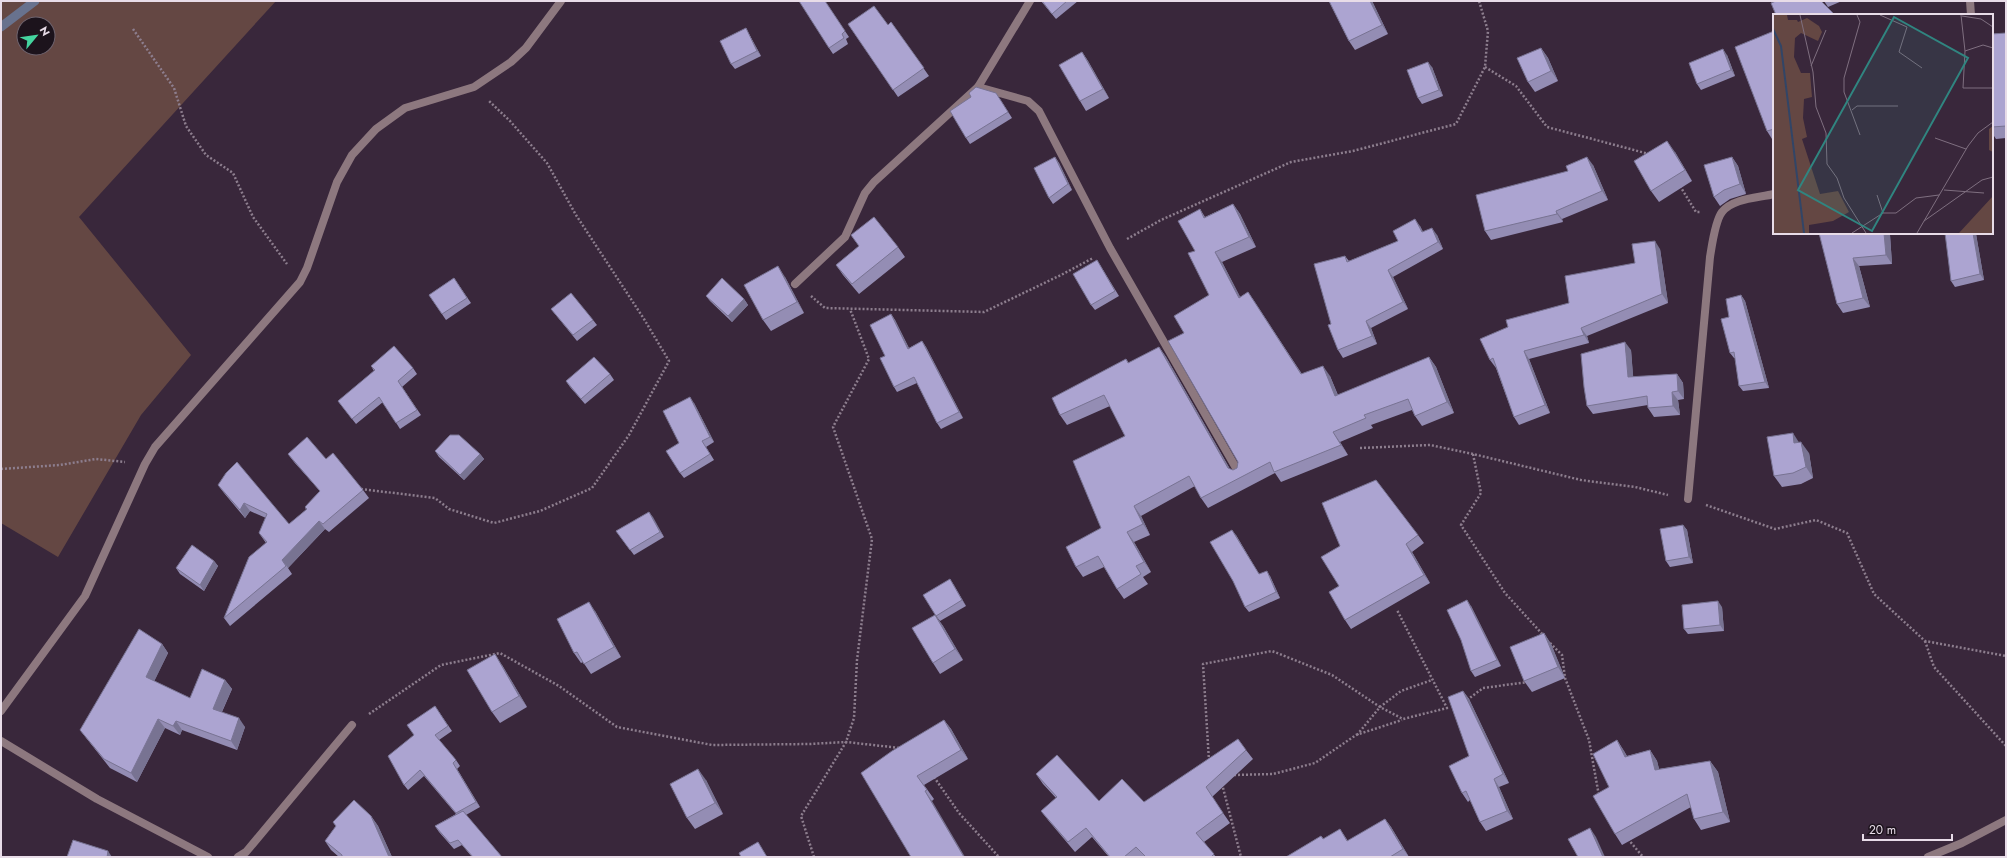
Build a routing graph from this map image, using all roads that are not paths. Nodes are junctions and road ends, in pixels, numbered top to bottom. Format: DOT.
graph roads {
  1 [pos="561,1"];
  2 [pos="1030,1"];
  3 [pos="1970,1"];
  4 [pos="1971,14"];
  5 [pos="978,87"];
  6 [pos="1773,194"];
  7 [pos="794,284"];
  8 [pos="1240,475"];
  9 [pos="1688,499"];
  10 [pos="1,711"];
  11 [pos="352,725"];
  12 [pos="1,741"];
  13 [pos="2006,820"];
  14 [pos="208,857"];
  15 [pos="238,857"];
  16 [pos="1928,857"];
  1 -- 10 [label="street"];
  2 -- 5 [label="street"];
  3 -- 4 [label="street"];
  5 -- 7 [label="street"];
  5 -- 8 [label="street"];
  6 -- 9 [label="street"];
  11 -- 15 [label="street"];
  12 -- 14 [label="street"];
  13 -- 16 [label="street"];
}
